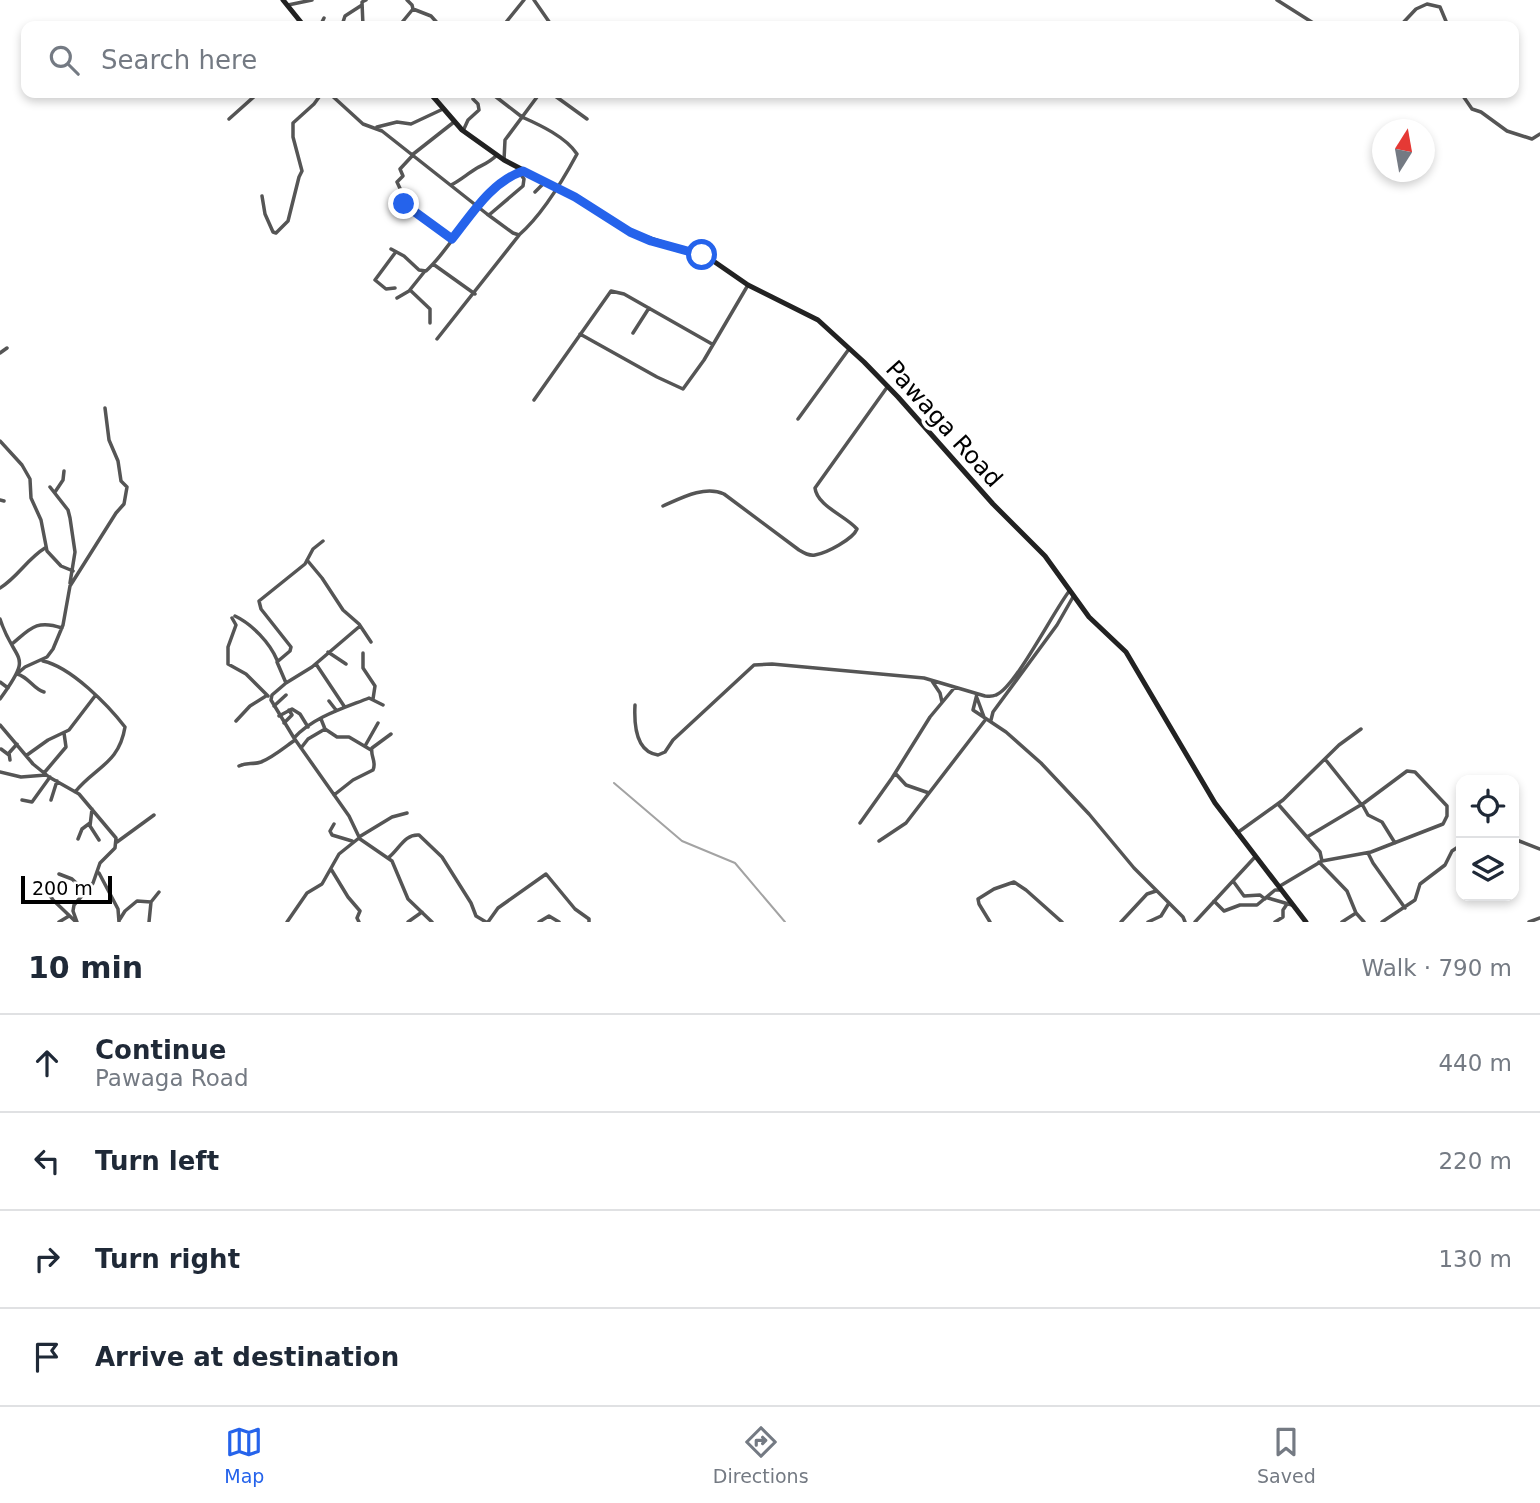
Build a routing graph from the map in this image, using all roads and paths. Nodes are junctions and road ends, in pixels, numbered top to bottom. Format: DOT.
graph roads {
  1 [pos="312,0"];
  2 [pos="366,0"];
  3 [pos="407,0"];
  4 [pos="524,0"];
  5 [pos="534,0"];
  6 [pos="1277,0"];
  7 [pos="285,3"];
  8 [pos="362,5"];
  9 [pos="413,9"];
  10 [pos="324,18"];
  11 [pos="300,21"];
  12 [pos="322,21"];
  13 [pos="344,21"];
  14 [pos="363,21"];
  15 [pos="403,21"];
  16 [pos="436,21"];
  17 [pos="507,21"];
  18 [pos="550,21"];
  19 [pos="1310,21"];
  20 [pos="1405,21"];
  21 [pos="1446,21"];
  22 [pos="253,98"];
  23 [pos="318,98"];
  24 [pos="334,98"];
  25 [pos="437,98"];
  26 [pos="497,98"];
  27 [pos="536,98"];
  28 [pos="558,98"];
  29 [pos="1464,98"];
  30 [pos="473,99"];
  31 [pos="443,108"];
  32 [pos="522,117"];
  33 [pos="587,119"];
  34 [pos="229,120"];
  35 [pos="454,122"];
  36 [pos="377,127"];
  37 [pos="463,131"];
  38 [pos="1540,134"];
  39 [pos="413,155"];
  40 [pos="497,155"];
  41 [pos="504,160"];
  42 [pos="521,172"];
  43 [pos="544,183"];
  44 [pos="451,185"];
  45 [pos="555,189"];
  46 [pos="535,192"];
  47 [pos="262,196"];
  48 [pos="477,206"];
  49 [pos="488,215"];
  50 [pos="520,234"];
  51 [pos="452,239"];
  52 [pos="433,264"];
  53 [pos="425,271"];
  54 [pos="748,285"];
  55 [pos="395,288"];
  56 [pos="410,290"];
  57 [pos="475,294"];
  58 [pos="397,298"];
  59 [pos="649,308"];
  60 [pos="430,323"];
  61 [pos="633,333"];
  62 [pos="580,334"];
  63 [pos="437,339"];
  64 [pos="712,344"];
  65 [pos="7,348"];
  66 [pos="849,349"];
  67 [pos="0,353"];
  68 [pos="888,386"];
  69 [pos="534,400"];
  70 [pos="105,408"];
  71 [pos="798,419"];
  72 [pos="0,441"];
  73 [pos="64,471"];
  74 [pos="50,487"];
  75 [pos="55,492"];
  76 [pos="663,506"];
  77 [pos="323,541"];
  78 [pos="45,547"];
  79 [pos="307,560"];
  80 [pos="73,571"];
  81 [pos="70,586"];
  82 [pos="0,588"];
  83 [pos="1072,592"];
  84 [pos="0,620"];
  85 [pos="360,625"];
  86 [pos="62,628"];
  87 [pos="372,642"];
  88 [pos="12,644"];
  89 [pos="328,652"];
  90 [pos="363,653"];
  91 [pos="277,660"];
  92 [pos="41,661"];
  93 [pos="316,664"];
  94 [pos="346,664"];
  95 [pos="18,674"];
  96 [pos="930,680"];
  97 [pos="0,682"];
  98 [pos="286,683"];
  99 [pos="955,687"];
  100 [pos="8,688"];
  101 [pos="44,692"];
  102 [pos="286,695"];
  103 [pos="977,695"];
  104 [pos="95,696"];
  105 [pos="269,697"];
  106 [pos="0,699"];
  107 [pos="373,699"];
  108 [pos="329,701"];
  109 [pos="942,702"];
  110 [pos="383,705"];
  111 [pos="635,705"];
  112 [pos="274,706"];
  113 [pos="344,706"];
  114 [pos="289,710"];
  115 [pos="335,710"];
  116 [pos="279,716"];
  117 [pos="321,719"];
  118 [pos="987,719"];
  119 [pos="236,721"];
  120 [pos="284,723"];
  121 [pos="378,723"];
  122 [pos="0,725"];
  123 [pos="308,727"];
  124 [pos="325,729"];
  125 [pos="1361,729"];
  126 [pos="64,733"];
  127 [pos="391,734"];
  128 [pos="294,739"];
  129 [pos="17,744"];
  130 [pos="365,746"];
  131 [pos="301,748"];
  132 [pos="1,749"];
  133 [pos="371,750"];
  134 [pos="27,755"];
  135 [pos="1325,759"];
  136 [pos="239,766"];
  137 [pos="0,772"];
  138 [pos="895,773"];
  139 [pos="47,775"];
  140 [pos="57,781"];
  141 [pos="75,792"];
  142 [pos="929,793"];
  143 [pos="334,795"];
  144 [pos="22,800"];
  145 [pos="51,800"];
  146 [pos="1278,804"];
  147 [pos="1361,804"];
  148 [pos="92,809"];
  149 [pos="407,813"];
  150 [pos="154,815"];
  151 [pos="90,823"];
  152 [pos="860,823"];
  153 [pos="334,824"];
  154 [pos="1237,833"];
  155 [pos="1307,836"];
  156 [pos="359,837"];
  157 [pos="78,839"];
  158 [pos="99,840"];
  159 [pos="354,841"];
  160 [pos="880,841"];
  161 [pos="1519,841"];
  162 [pos="117,842"];
  163 [pos="1395,842"];
  164 [pos="1456,848"];
  165 [pos="1540,849"];
  166 [pos="1368,853"];
  167 [pos="1255,857"];
  168 [pos="388,858"];
  169 [pos="1320,861"];
  170 [pos="331,868"];
  171 [pos="98,869"];
  172 [pos="59,874"];
  173 [pos="103,881"];
  174 [pos="1233,881"];
  175 [pos="93,884"];
  176 [pos="45,888"];
  177 [pos="1282,888"];
  178 [pos="159,891"];
  179 [pos="1158,891"];
  180 [pos="86,892"];
  181 [pos="1266,899"];
  182 [pos="1214,901"];
  183 [pos="151,902"];
  184 [pos="1169,903"];
  185 [pos="1290,904"];
  186 [pos="1405,908"];
  187 [pos="422,912"];
  188 [pos="1356,913"];
  189 [pos="69,916"];
  190 [pos="1540,918"];
  191 [pos="1184,920"];
  192 [pos="119,921"];
  193 [pos="558,921"];
  194 [pos="59,922"];
  195 [pos="149,922"];
  196 [pos="287,922"];
  197 [pos="359,922"];
  198 [pos="408,922"];
  199 [pos="432,922"];
  200 [pos="487,922"];
  201 [pos="539,922"];
  202 [pos="589,922"];
  203 [pos="990,922"];
  204 [pos="1062,922"];
  205 [pos="1121,922"];
  206 [pos="1149,922"];
  207 [pos="1195,922"];
  208 [pos="1275,922"];
  209 [pos="1306,922"];
  210 [pos="1342,922"];
  211 [pos="1364,922"];
  212 [pos="1382,922"];
  213 [pos="1529,922"];
  1 -- 7 [label="street"];
  2 -- 8 [label="street"];
  3 -- 9 [label="street"];
  4 -- 17 [label="street"];
  5 -- 18 [label="street"];
  6 -- 19 [label="street"];
  7 -- 11 [label="main road"];
  8 -- 13 [label="street"];
  8 -- 14 [label="street"];
  9 -- 15 [label="street"];
  9 -- 16 [label="street"];
  10 -- 12 [label="street"];
  20 -- 21 [label="street"];
  22 -- 34 [label="street"];
  23 -- 47 [label="street"];
  24 -- 36 [label="street"];
  25 -- 31 [label="main road, Pawaga Road"];
  26 -- 32 [label="street"];
  27 -- 32 [label="street"];
  28 -- 33 [label="street"];
  29 -- 38 [label="street"];
  30 -- 37 [label="street"];
  31 -- 35 [label="main road, Pawaga Road"];
  31 -- 36 [label="street"];
  32 -- 41 [label="street"];
  32 -- 45 [label="street"];
  35 -- 37 [label="main road, Pawaga Road"];
  35 -- 39 [label="street"];
  36 -- 39 [label="street"];
  37 -- 40 [label="main road, Pawaga Road"];
  39 -- 44 [label="street"];
  39 -- 51 [label="street"];
  40 -- 41 [label="main road, Pawaga Road"];
  40 -- 44 [label="street"];
  41 -- 42 [label="main road, Pawaga Road"];
  42 -- 43 [label="main road, Pawaga Road"];
  42 -- 48 [label="street"];
  42 -- 49 [label="street"];
  43 -- 45 [label="main road, Pawaga Road"];
  43 -- 46 [label="street"];
  44 -- 48 [label="street"];
  45 -- 50 [label="street"];
  45 -- 54 [label="main road, Pawaga Road"];
  48 -- 49 [label="street"];
  48 -- 51 [label="street"];
  49 -- 50 [label="street"];
  50 -- 57 [label="street"];
  51 -- 52 [label="street"];
  52 -- 53 [label="street"];
  52 -- 57 [label="street"];
  53 -- 55 [label="street"];
  53 -- 56 [label="street"];
  54 -- 64 [label="street"];
  54 -- 66 [label="main road, Pawaga Road"];
  56 -- 58 [label="street"];
  56 -- 60 [label="street"];
  57 -- 63 [label="street"];
  59 -- 61 [label="street"];
  59 -- 62 [label="street"];
  59 -- 64 [label="street"];
  62 -- 64 [label="street"];
  62 -- 69 [label="street"];
  65 -- 67 [label="street"];
  66 -- 68 [label="main road, Pawaga Road"];
  66 -- 71 [label="street"];
  68 -- 76 [label="street"];
  68 -- 83 [label="main road, Pawaga Road"];
  70 -- 81 [label="street"];
  72 -- 78 [label="street"];
  73 -- 75 [label="street"];
  74 -- 75 [label="street"];
  75 -- 80 [label="street"];
  77 -- 79 [label="street"];
  78 -- 80 [label="street"];
  78 -- 82 [label="street"];
  79 -- 85 [label="street"];
  79 -- 91 [label="street"];
  80 -- 81 [label="street"];
  81 -- 86 [label="street"];
  83 -- 103 [label="street"];
  83 -- 118 [label="street"];
  83 -- 154 [label="main road, Pawaga Road"];
  84 -- 88 [label="street"];
  85 -- 87 [label="street"];
  85 -- 89 [label="street"];
  86 -- 88 [label="street"];
  86 -- 92 [label="street"];
  88 -- 95 [label="street"];
  89 -- 93 [label="street"];
  89 -- 94 [label="street"];
  90 -- 107 [label="street"];
  91 -- 98 [label="street"];
  91 -- 105 [label="street"];
  92 -- 95 [label="street"];
  92 -- 104 [label="street"];
  93 -- 98 [label="street"];
  93 -- 113 [label="street"];
  95 -- 100 [label="street"];
  95 -- 101 [label="street"];
  96 -- 99 [label="street"];
  96 -- 109 [label="street"];
  96 -- 111 [label="street"];
  97 -- 100 [label="street"];
  98 -- 105 [label="street"];
  99 -- 103 [label="street"];
  99 -- 109 [label="street"];
  100 -- 106 [label="street"];
  102 -- 112 [label="street"];
  103 -- 118 [label="street"];
  103 -- 118 [label="street"];
  104 -- 126 [label="street"];
  104 -- 141 [label="street"];
  105 -- 112 [label="street"];
  105 -- 119 [label="street"];
  107 -- 110 [label="street"];
  107 -- 113 [label="street"];
  108 -- 115 [label="street"];
  109 -- 138 [label="street"];
  112 -- 116 [label="street"];
  113 -- 115 [label="street"];
  114 -- 116 [label="street"];
  114 -- 120 [label="street"];
  114 -- 123 [label="street"];
  115 -- 117 [label="street"];
  116 -- 120 [label="street"];
  117 -- 123 [label="street"];
  117 -- 124 [label="street"];
  118 -- 142 [label="street"];
  118 -- 179 [label="street"];
  120 -- 128 [label="street"];
  121 -- 130 [label="street"];
  122 -- 129 [label="street"];
  123 -- 128 [label="street"];
  124 -- 130 [label="street"];
  124 -- 131 [label="street"];
  125 -- 135 [label="street"];
  126 -- 134 [label="street"];
  126 -- 139 [label="street"];
  127 -- 133 [label="street"];
  128 -- 131 [label="street"];
  128 -- 136 [label="street"];
  129 -- 132 [label="street"];
  129 -- 134 [label="street"];
  130 -- 133 [label="street"];
  131 -- 143 [label="street"];
  133 -- 143 [label="street"];
  134 -- 139 [label="street"];
  135 -- 146 [label="street"];
  135 -- 147 [label="street"];
  137 -- 139 [label="street"];
  138 -- 142 [label="street"];
  138 -- 152 [label="street"];
  139 -- 140 [label="street"];
  139 -- 144 [label="street"];
  140 -- 141 [label="street"];
  140 -- 145 [label="street"];
  141 -- 148 [label="street"];
  142 -- 160 [label="street"];
  143 -- 156 [label="street"];
  146 -- 154 [label="street"];
  146 -- 155 [label="street"];
  147 -- 155 [label="street"];
  147 -- 163 [label="street"];
  147 -- 163 [label="street"];
  148 -- 151 [label="street"];
  148 -- 162 [label="street"];
  149 -- 156 [label="street"];
  150 -- 162 [label="street"];
  151 -- 157 [label="street"];
  151 -- 158 [label="street"];
  153 -- 159 [label="street"];
  154 -- 167 [label="main road, Pawaga Road"];
  155 -- 169 [label="street"];
  156 -- 159 [label="street"];
  156 -- 168 [label="street"];
  159 -- 170 [label="street"];
  161 -- 165 [label="street"];
  162 -- 171 [label="street"];
  163 -- 166 [label="street"];
  164 -- 186 [label="street"];
  166 -- 169 [label="street"];
  166 -- 186 [label="street"];
  167 -- 174 [label="street"];
  167 -- 177 [label="main road, Pawaga Road"];
  168 -- 187 [label="street"];
  168 -- 200 [label="street"];
  169 -- 177 [label="street"];
  169 -- 188 [label="street"];
  170 -- 196 [label="street"];
  170 -- 197 [label="street"];
  171 -- 173 [label="street"];
  171 -- 175 [label="street"];
  172 -- 180 [label="street"];
  173 -- 175 [label="street"];
  173 -- 192 [label="street"];
  174 -- 181 [label="street"];
  174 -- 182 [label="street"];
  175 -- 180 [label="street"];
  176 -- 189 [label="street"];
  177 -- 181 [label="street"];
  177 -- 185 [label="main road, Pawaga Road"];
  178 -- 183 [label="street"];
  179 -- 184 [label="street"];
  179 -- 205 [label="street"];
  180 -- 189 [label="street"];
  181 -- 182 [label="street"];
  181 -- 185 [label="street"];
  182 -- 207 [label="street"];
  183 -- 192 [label="street"];
  183 -- 195 [label="street"];
  184 -- 191 [label="street"];
  184 -- 206 [label="street"];
  185 -- 208 [label="street"];
  185 -- 209 [label="main road, Pawaga Road"];
  186 -- 212 [label="street"];
  187 -- 198 [label="street"];
  187 -- 199 [label="street"];
  188 -- 210 [label="street"];
  188 -- 211 [label="street"];
  189 -- 194 [label="street"];
  190 -- 213 [label="street"];
  191 -- 207 [label="street"];
  193 -- 201 [label="street"];
  200 -- 202 [label="street"];
  203 -- 204 [label="street"];
}
